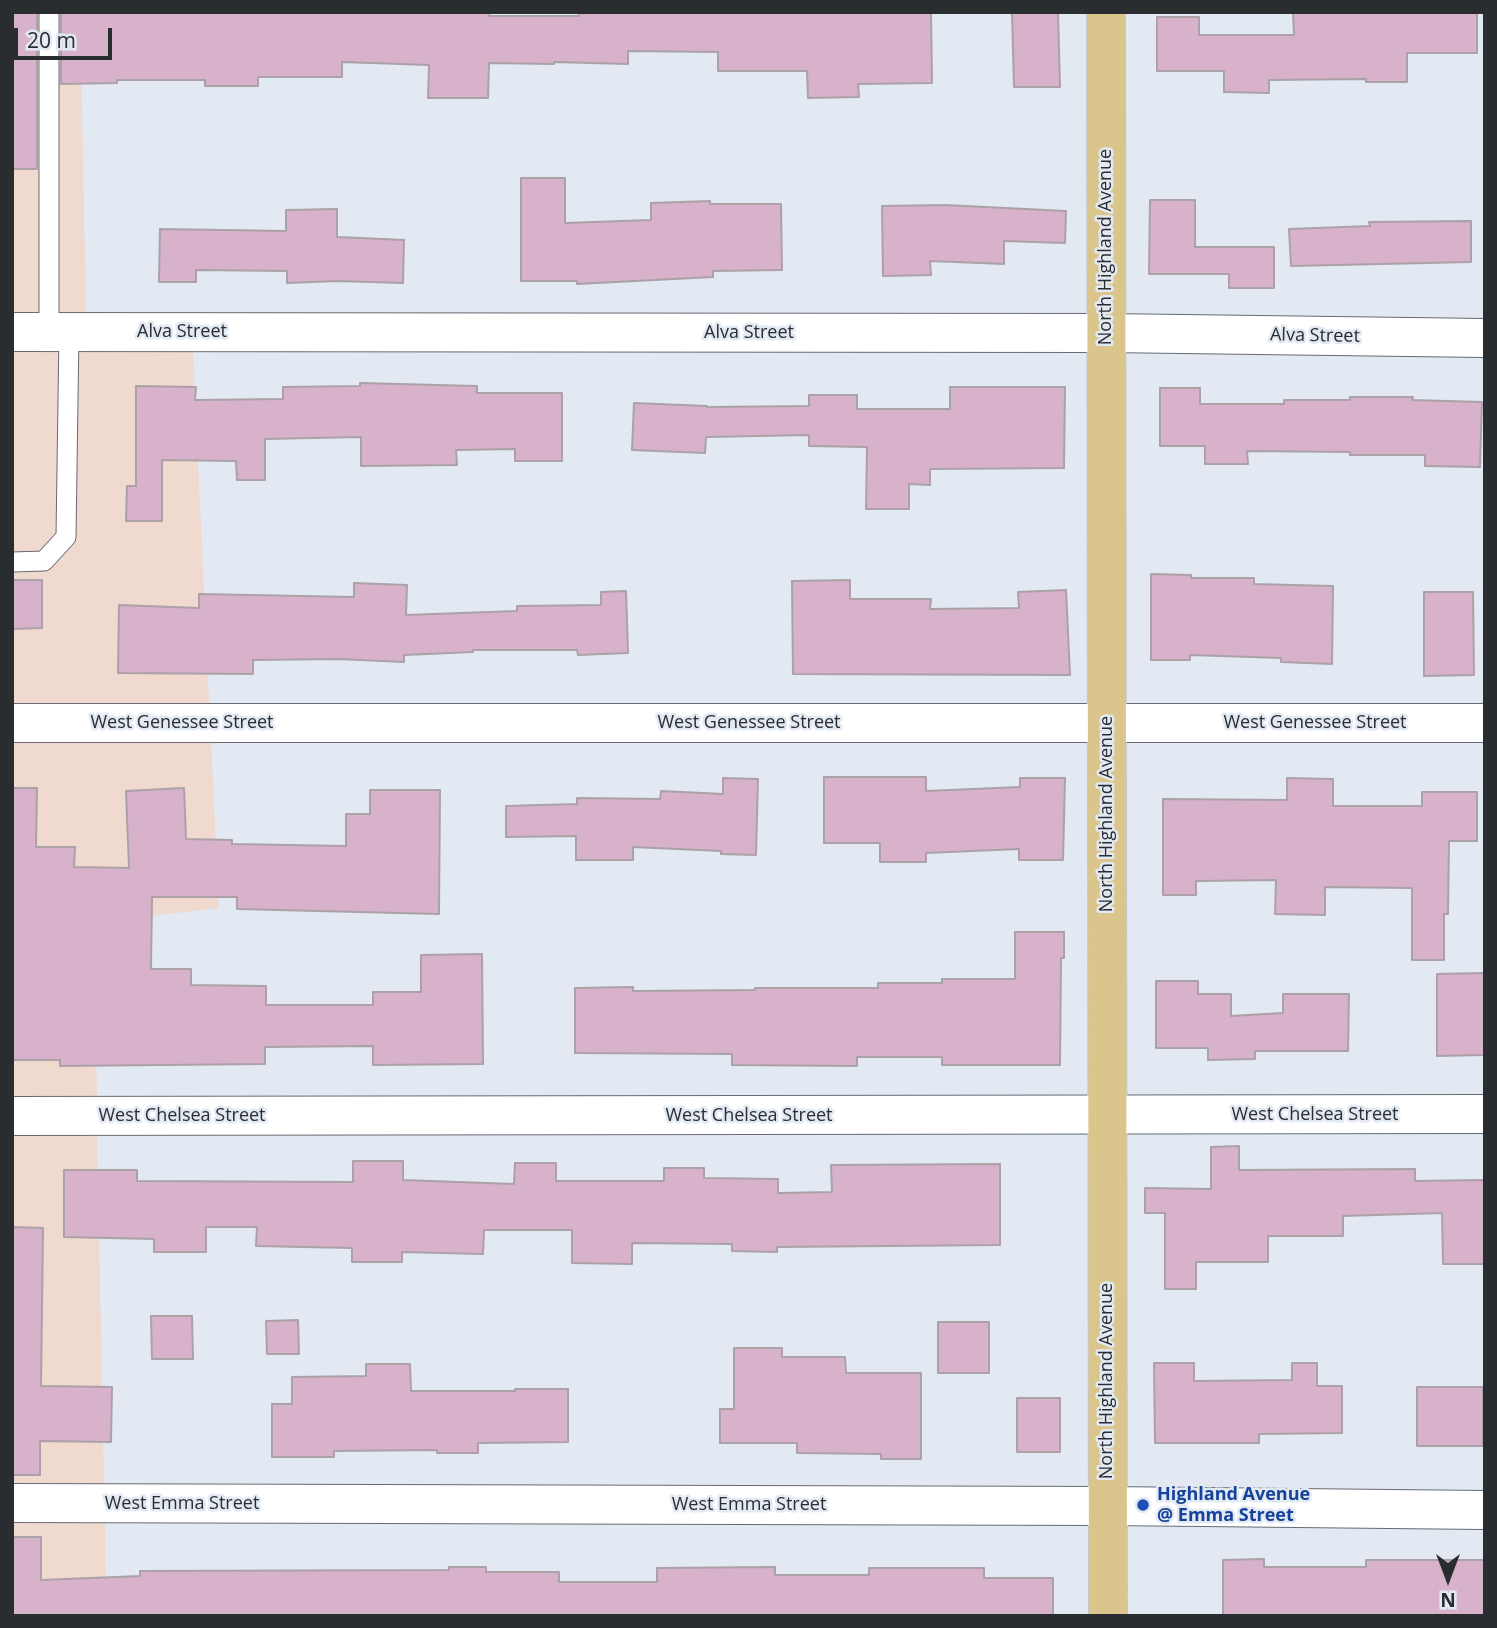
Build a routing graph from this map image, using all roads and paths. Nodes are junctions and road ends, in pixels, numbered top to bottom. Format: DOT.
graph roads {
  1 [pos="49,12"];
  2 [pos="1106,12"];
  3 [pos="44,332"];
  4 [pos="1107,333"];
  5 [pos="1485,338"];
  6 [pos="12,562"];
  7 [pos="12,723"];
  8 [pos="1107,723"];
  9 [pos="1485,723"];
  10 [pos="1485,1114"];
  11 [pos="12,1116"];
  12 [pos="1107,1116"];
  13 [pos="12,1503"];
  14 [pos="1107,1507"];
  15 [pos="1485,1510"];
  16 [pos="1108,1616"];
  1 -- 3 [label="lane"];
  2 -- 4 [label="main road, North Highland Avenue"];
  3 -- 4 [label="street, Alva Street"];
  3 -- 6 [label="lane"];
  4 -- 5 [label="street, Alva Street"];
  4 -- 8 [label="main road, North Highland Avenue"];
  7 -- 8 [label="street, West Genessee Street"];
  8 -- 9 [label="street, West Genessee Street"];
  8 -- 12 [label="main road, North Highland Avenue"];
  10 -- 12 [label="street, West Chelsea Street"];
  11 -- 12 [label="street, West Chelsea Street"];
  12 -- 14 [label="main road, North Highland Avenue"];
  13 -- 14 [label="street, West Emma Street"];
  14 -- 15 [label="street, West Emma Street"];
  14 -- 16 [label="main road, North Highland Avenue"];
}
